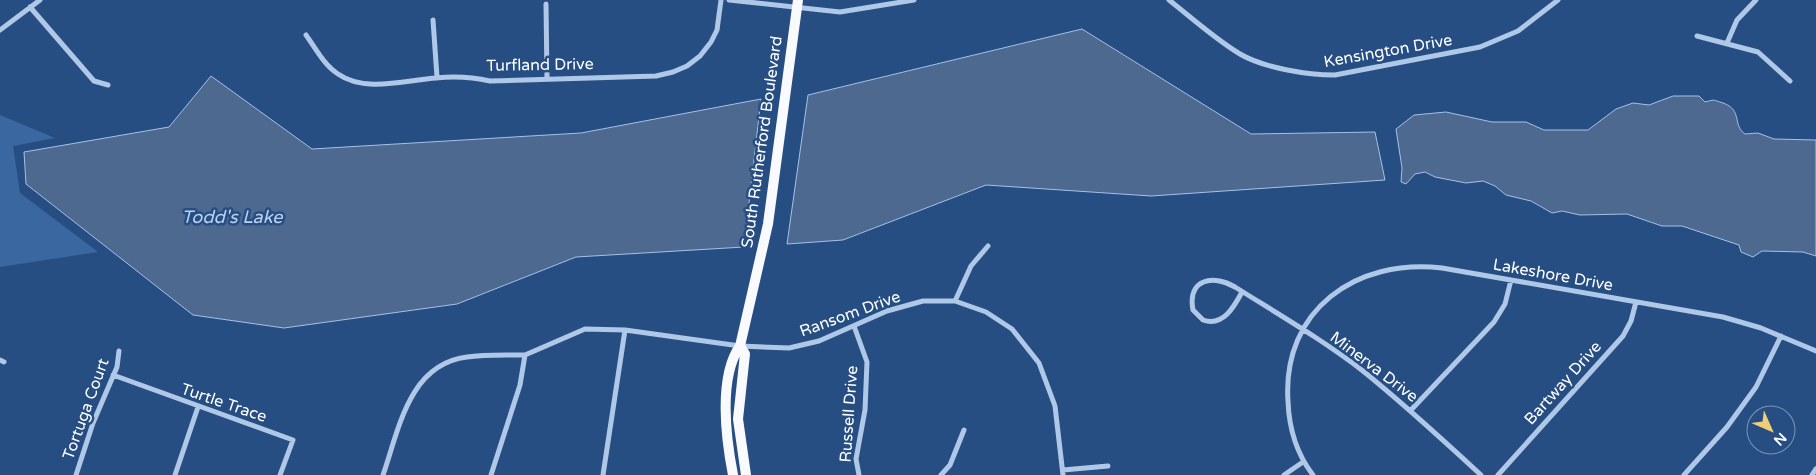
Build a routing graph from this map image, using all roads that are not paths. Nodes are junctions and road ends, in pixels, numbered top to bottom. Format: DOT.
graph roads {
  1 [pos="40,0"];
  2 [pos="721,0"];
  3 [pos="729,0"];
  4 [pos="914,0"];
  5 [pos="1169,0"];
  6 [pos="1558,0"];
  7 [pos="1756,0"];
  8 [pos="546,4"];
  9 [pos="797,4"];
  10 [pos="30,7"];
  11 [pos="433,20"];
  12 [pos="0,30"];
  13 [pos="306,35"];
  14 [pos="1698,36"];
  15 [pos="1727,43"];
  16 [pos="436,78"];
  17 [pos="548,79"];
  18 [pos="1790,81"];
  19 [pos="108,85"];
  20 [pos="988,246"];
  21 [pos="1511,280"];
  22 [pos="1242,292"];
  23 [pos="956,301"];
  24 [pos="1636,302"];
  25 [pos="854,326"];
  26 [pos="625,330"];
  27 [pos="1302,330"];
  28 [pos="1781,336"];
  29 [pos="740,346"];
  30 [pos="119,351"];
  31 [pos="1816,351"];
  32 [pos="525,355"];
  33 [pos="113,375"];
  34 [pos="198,407"];
  35 [pos="1411,410"];
  36 [pos="964,430"];
  37 [pos="1303,462"];
  38 [pos="1108,466"];
  39 [pos="1816,469"];
  40 [pos="1063,472"];
  41 [pos="76,475"];
  42 [pos="175,475"];
  43 [pos="280,475"];
  44 [pos="383,475"];
  45 [pos="491,475"];
  46 [pos="603,475"];
  47 [pos="733,475"];
  48 [pos="746,475"];
  49 [pos="859,475"];
  50 [pos="941,475"];
  51 [pos="1284,475"];
  52 [pos="1313,475"];
  53 [pos="1481,475"];
  54 [pos="1498,475"];
  55 [pos="1684,475"];
  56 [pos="1812,475"];
  1 -- 10 [label="street"];
  2 -- 17 [label="street, Turfland Drive"];
  3 -- 9 [label="street"];
  4 -- 9 [label="street"];
  5 -- 6 [label="street, Kensington Drive"];
  7 -- 15 [label="street"];
  8 -- 17 [label="street"];
  9 -- 29 [label="highway, South Rutherford Boulevard"];
  10 -- 12 [label="street"];
  10 -- 19 [label="street"];
  11 -- 16 [label="street"];
  13 -- 16 [label="street, Turfland Drive"];
  14 -- 15 [label="street"];
  15 -- 18 [label="street"];
  16 -- 17 [label="street, Turfland Drive"];
  20 -- 23 [label="street"];
  21 -- 24 [label="street, Lakeshore Drive"];
  21 -- 27 [label="street, Lakeshore Drive"];
  21 -- 35 [label="street"];
  22 -- 22 [label="street, Minerva Drive"];
  22 -- 27 [label="street, Minerva Drive"];
  23 -- 25 [label="street, Ransom Drive"];
  23 -- 40 [label="street, Ransom Drive"];
  24 -- 28 [label="street, Lakeshore Drive"];
  24 -- 54 [label="street, Bartway Drive"];
  25 -- 29 [label="street, Ransom Drive"];
  25 -- 49 [label="street, Russell Drive"];
  26 -- 29 [label="street, Ransom Drive"];
  26 -- 32 [label="street, Ransom Drive"];
  26 -- 46 [label="street"];
  27 -- 35 [label="street, Minerva Drive"];
  27 -- 37 [label="street, Lakeshore Drive"];
  28 -- 31 [label="street, Lakeshore Drive"];
  28 -- 55 [label="street"];
  29 -- 47 [label="highway, South Rutherford Boulevard"];
  29 -- 48 [label="highway, South Rutherford Boulevard"];
  30 -- 33 [label="street, Tortuga Court"];
  32 -- 44 [label="street"];
  32 -- 45 [label="street"];
  33 -- 34 [label="street, Turtle Trace"];
  33 -- 41 [label="street, Tortuga Court"];
  34 -- 42 [label="street"];
  34 -- 43 [label="street, Turtle Trace"];
  35 -- 53 [label="street, Minerva Drive"];
  36 -- 50 [label="street"];
  37 -- 51 [label="street"];
  37 -- 52 [label="street, Lakeshore Drive"];
  38 -- 40 [label="street"];
  39 -- 56 [label="street"];
}
